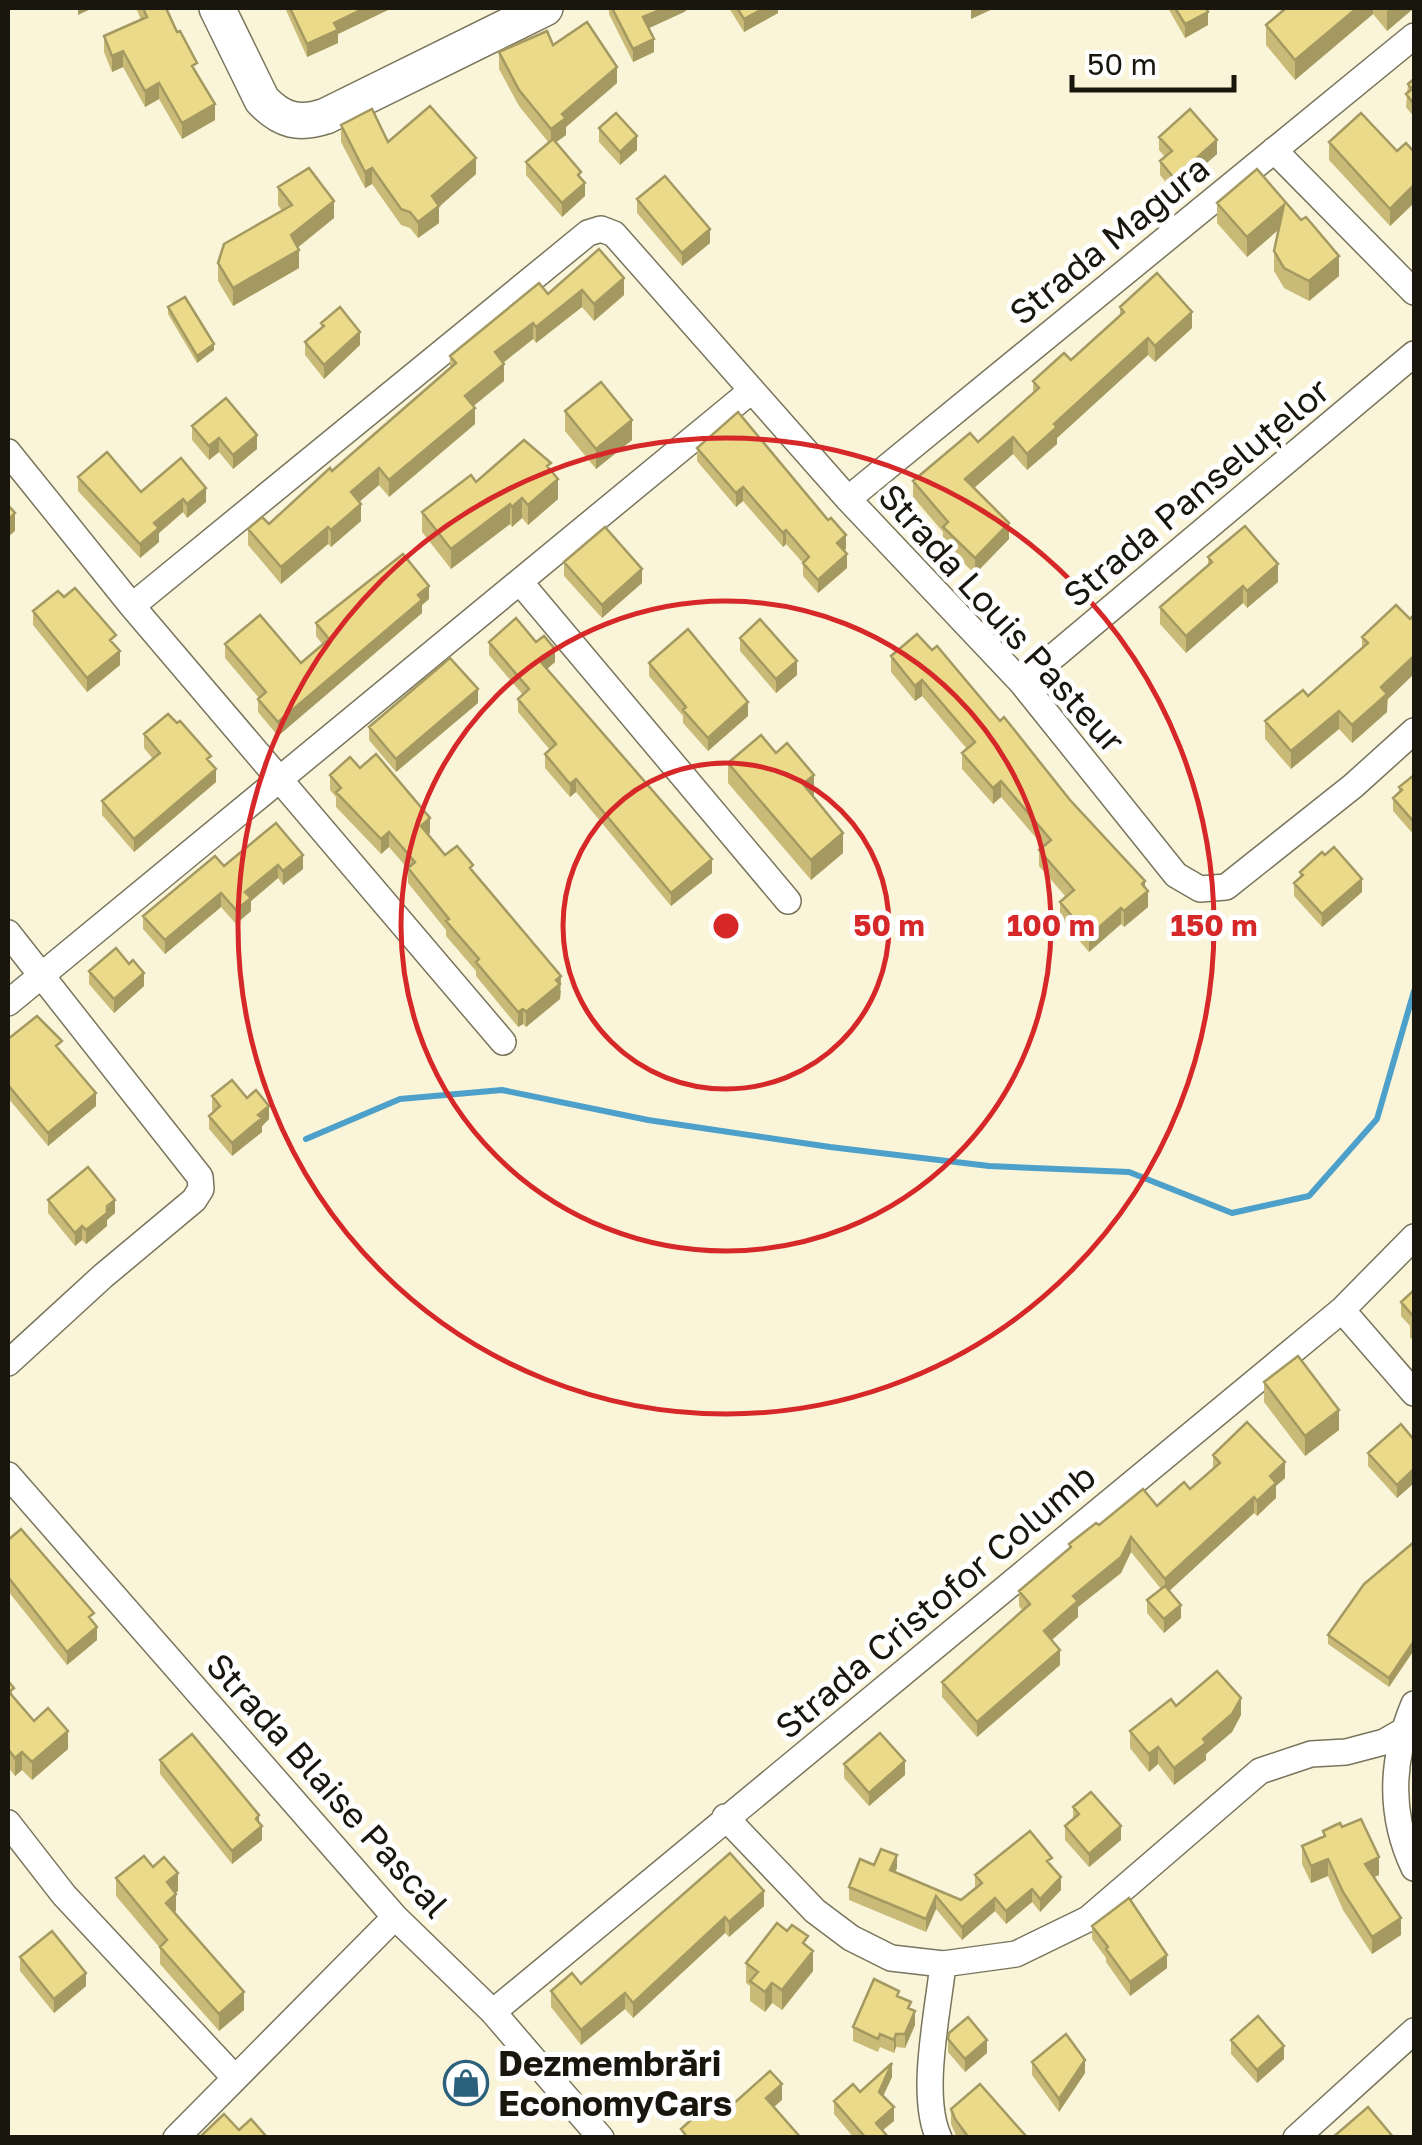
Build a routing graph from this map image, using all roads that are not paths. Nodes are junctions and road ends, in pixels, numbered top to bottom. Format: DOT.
graph roads {
  1 [pos="216,8"];
  2 [pos="546,8"];
  3 [pos="1414,36"];
  4 [pos="1274,150"];
  5 [pos="1414,292"];
  6 [pos="1414,354"];
  7 [pos="751,392"];
  8 [pos="8,452"];
  9 [pos="848,499"];
  10 [pos="520,582"];
  11 [pos="132,606"];
  12 [pos="1022,683"];
  13 [pos="1414,732"];
  14 [pos="278,778"];
  15 [pos="788,902"];
  16 [pos="8,932"];
  17 [pos="42,974"];
  18 [pos="8,1004"];
  19 [pos="503,1042"];
  20 [pos="1414,1237"];
  21 [pos="1342,1310"];
  22 [pos="8,1363"];
  23 [pos="1414,1393"];
  24 [pos="8,1475"];
  25 [pos="1414,1704"];
  26 [pos="1403,1730"];
  27 [pos="726,1818"];
  28 [pos="8,1824"];
  29 [pos="1414,1868"];
  30 [pos="395,1918"];
  31 [pos="944,1964"];
  32 [pos="493,2012"];
  33 [pos="1414,2031"];
  34 [pos="235,2078"];
  35 [pos="176,2138"];
  36 [pos="601,2138"];
  37 [pos="939,2138"];
  38 [pos="1296,2138"];
  1 -- 2 [label="street"];
  3 -- 4 [label="street, Strada Magura"];
  4 -- 5 [label="street"];
  4 -- 9 [label="street, Strada Magura"];
  6 -- 12 [label="street, Strada Panseluțelor"];
  7 -- 9 [label="street, Strada Louis Pasteur"];
  7 -- 10 [label="street"];
  7 -- 11 [label="street, Strada Louis Pasteur"];
  8 -- 11 [label="street"];
  9 -- 12 [label="street, Strada Louis Pasteur"];
  10 -- 14 [label="street"];
  10 -- 15 [label="street"];
  11 -- 14 [label="street"];
  12 -- 13 [label="street, Strada Louis Pasteur"];
  14 -- 17 [label="street"];
  14 -- 19 [label="street"];
  16 -- 17 [label="street"];
  17 -- 18 [label="street"];
  17 -- 22 [label="street"];
  20 -- 21 [label="street, Strada Cristofor Columb"];
  21 -- 23 [label="street"];
  21 -- 27 [label="street, Strada Cristofor Columb"];
  24 -- 30 [label="street, Strada Blaise Pascal"];
  25 -- 26 [label="street"];
  26 -- 29 [label="street"];
  26 -- 31 [label="street"];
  27 -- 31 [label="street"];
  27 -- 32 [label="street, Strada Cristofor Columb"];
  28 -- 34 [label="street"];
  30 -- 32 [label="street, Strada Blaise Pascal"];
  30 -- 34 [label="street"];
  31 -- 37 [label="street"];
  32 -- 36 [label="street, Strada Blaise Pascal"];
  33 -- 38 [label="street"];
  34 -- 35 [label="street"];
}
